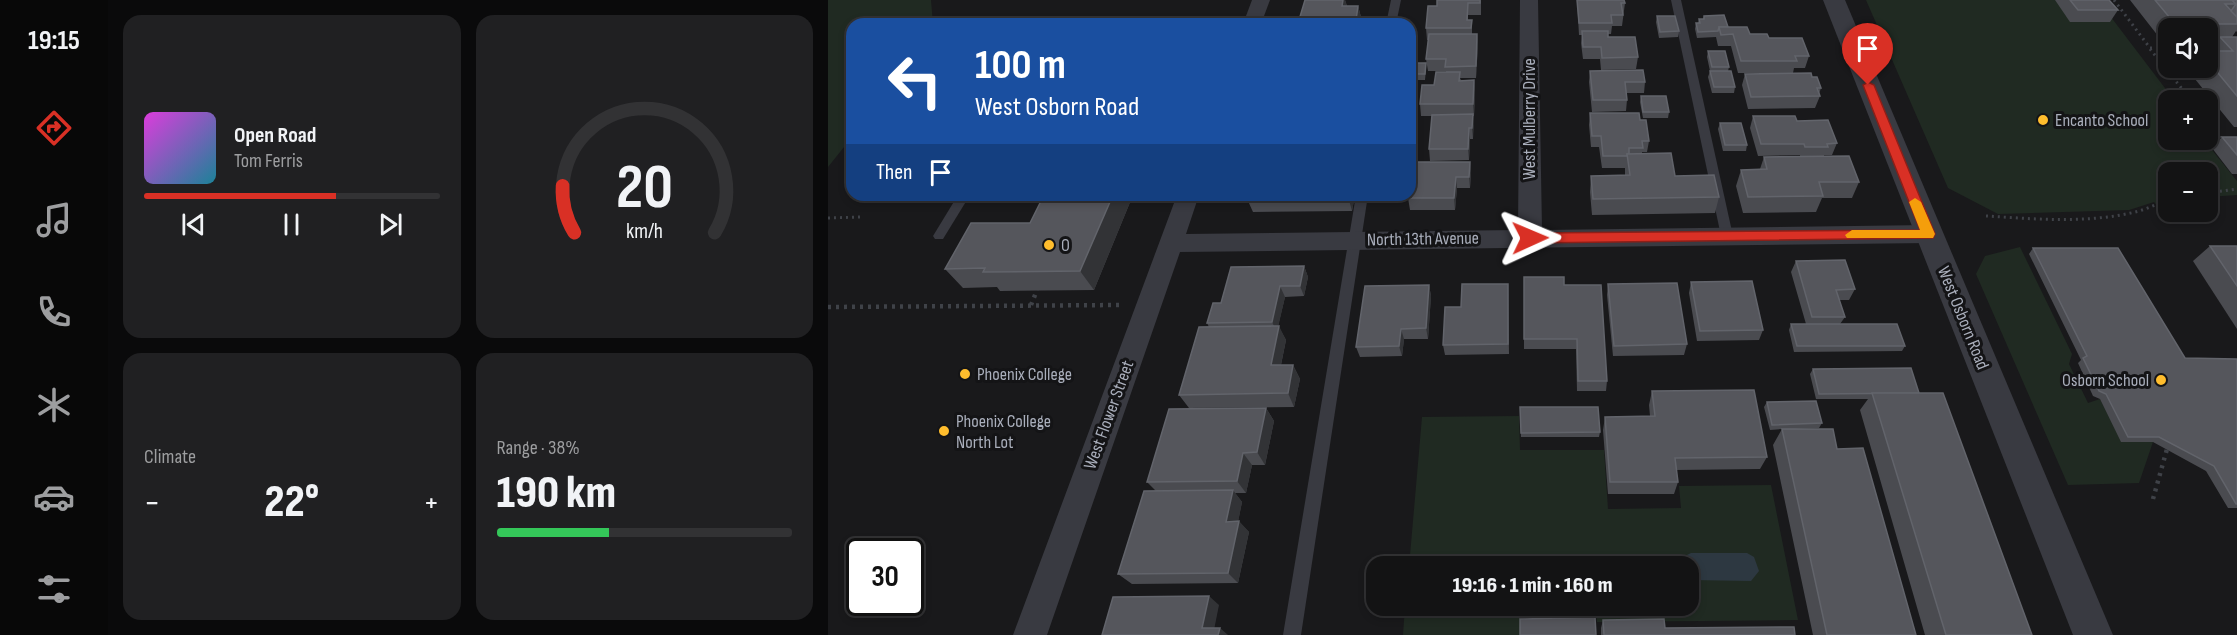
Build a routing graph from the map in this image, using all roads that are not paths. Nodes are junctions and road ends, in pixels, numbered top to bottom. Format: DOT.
graph roads {
  1 [pos="1261,0"];
  2 [pos="1396,0"];
  3 [pos="1529,0"];
  4 [pos="1676,0"];
  5 [pos="1834,0"];
  6 [pos="1254,18"];
  7 [pos="1392,18"];
  8 [pos="960,201"];
  9 [pos="1186,201"];
  10 [pos="1361,201"];
  11 [pos="1929,234"];
  12 [pos="939,236"];
  13 [pos="1727,236"];
  14 [pos="1530,238"];
  15 [pos="1354,240"];
  16 [pos="1170,243"];
  17 [pos="1030,635"];
  18 [pos="1292,635"];
  19 [pos="2093,635"];
  1 -- 6 [label="street"];
  2 -- 7 [label="lane"];
  3 -- 14 [label="street, West Mulberry Drive"];
  4 -- 13 [label="lane"];
  5 -- 11 [label="street, West Osborn Road"];
  8 -- 12 [label="lane"];
  9 -- 16 [label="street, West Flower Street"];
  10 -- 15 [label="lane"];
  11 -- 13 [label="street, North 13th Avenue"];
  11 -- 19 [label="street, West Osborn Road"];
  13 -- 14 [label="street, North 13th Avenue"];
  14 -- 15 [label="street, North 13th Avenue"];
  15 -- 16 [label="street, North 13th Avenue"];
  15 -- 18 [label="lane"];
  16 -- 17 [label="street, West Flower Street"];
}
